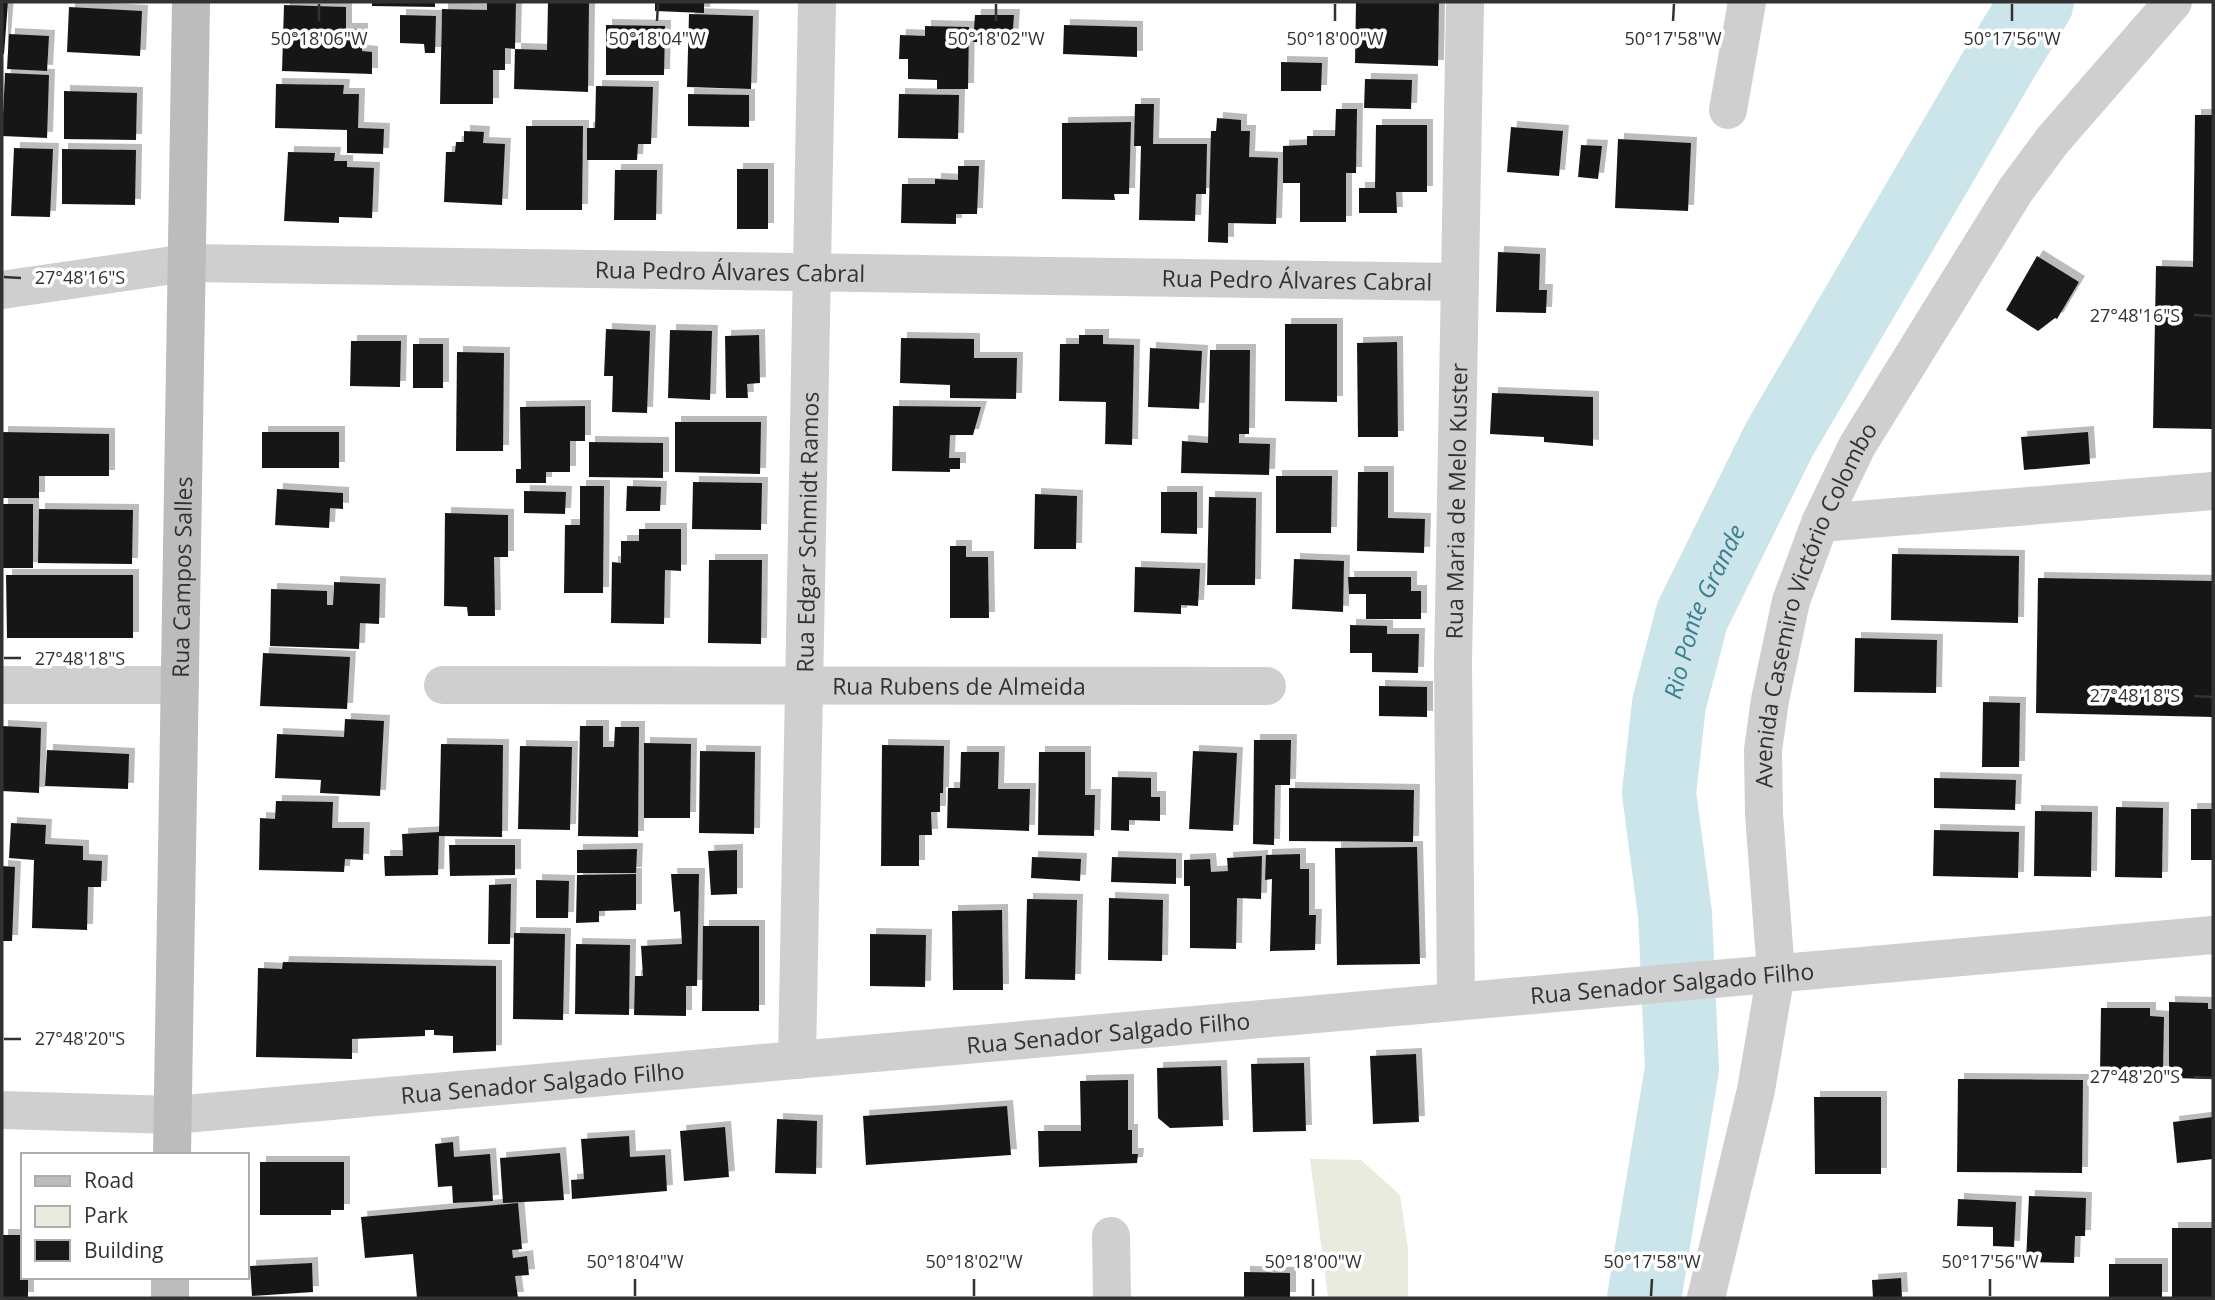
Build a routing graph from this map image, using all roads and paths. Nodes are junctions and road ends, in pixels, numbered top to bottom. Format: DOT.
graph roads {
  1 [pos="191,2"];
  2 [pos="817,2"];
  3 [pos="1465,2"];
  4 [pos="1747,2"];
  5 [pos="2173,2"];
  6 [pos="1728,110"];
  7 [pos="187,263"];
  8 [pos="812,270"];
  9 [pos="1459,282"];
  10 [pos="2,290"];
  11 [pos="2213,491"];
  12 [pos="1820,523"];
  13 [pos="2,685"];
  14 [pos="180,685"];
  15 [pos="443,685"];
  16 [pos="804,686"];
  17 [pos="1267,686"];
  18 [pos="2213,934"];
  19 [pos="1776,973"];
  20 [pos="1456,1001"];
  21 [pos="797,1060"];
  22 [pos="2,1110"];
  23 [pos="173,1115"];
  24 [pos="173,1153"];
  25 [pos="1111,1236"];
  26 [pos="170,1279"];
  27 [pos="170,1298"];
  28 [pos="1112,1298"];
  29 [pos="1706,1298"];
  1 -- 7 [label="main road, Rua Campos Salles"];
  2 -- 8 [label="street, Rua Edgar Schmidt Ramos"];
  3 -- 9 [label="street, Rua Maria de Melo Kuster"];
  4 -- 6 [label="street"];
  5 -- 12 [label="street, Avenida Casemiro Victório Colombo"];
  7 -- 8 [label="street, Rua Pedro Álvares Cabral"];
  7 -- 10 [label="street, Rua Pedro Álvares Cabral"];
  7 -- 14 [label="main road, Rua Campos Salles"];
  8 -- 9 [label="street, Rua Pedro Álvares Cabral"];
  8 -- 16 [label="street, Rua Edgar Schmidt Ramos"];
  9 -- 20 [label="street, Rua Maria de Melo Kuster"];
  11 -- 12 [label="street"];
  12 -- 19 [label="street, Avenida Casemiro Victório Colombo"];
  13 -- 14 [label="street"];
  14 -- 23 [label="main road, Rua Campos Salles"];
  15 -- 16 [label="street, Rua Rubens de Almeida"];
  16 -- 17 [label="street, Rua Rubens de Almeida"];
  16 -- 21 [label="street, Rua Edgar Schmidt Ramos"];
  18 -- 19 [label="street, Rua Senador Salgado Filho"];
  19 -- 20 [label="street, Rua Senador Salgado Filho"];
  19 -- 29 [label="street, Avenida Casemiro Victório Colombo"];
  20 -- 21 [label="street, Rua Senador Salgado Filho"];
  21 -- 23 [label="street, Rua Senador Salgado Filho"];
  22 -- 23 [label="street, Rua Senador Salgado Filho"];
  23 -- 24 [label="main road, Rua Campos Salles"];
  25 -- 28 [label="street"];
  26 -- 27 [label="main road"];
}
